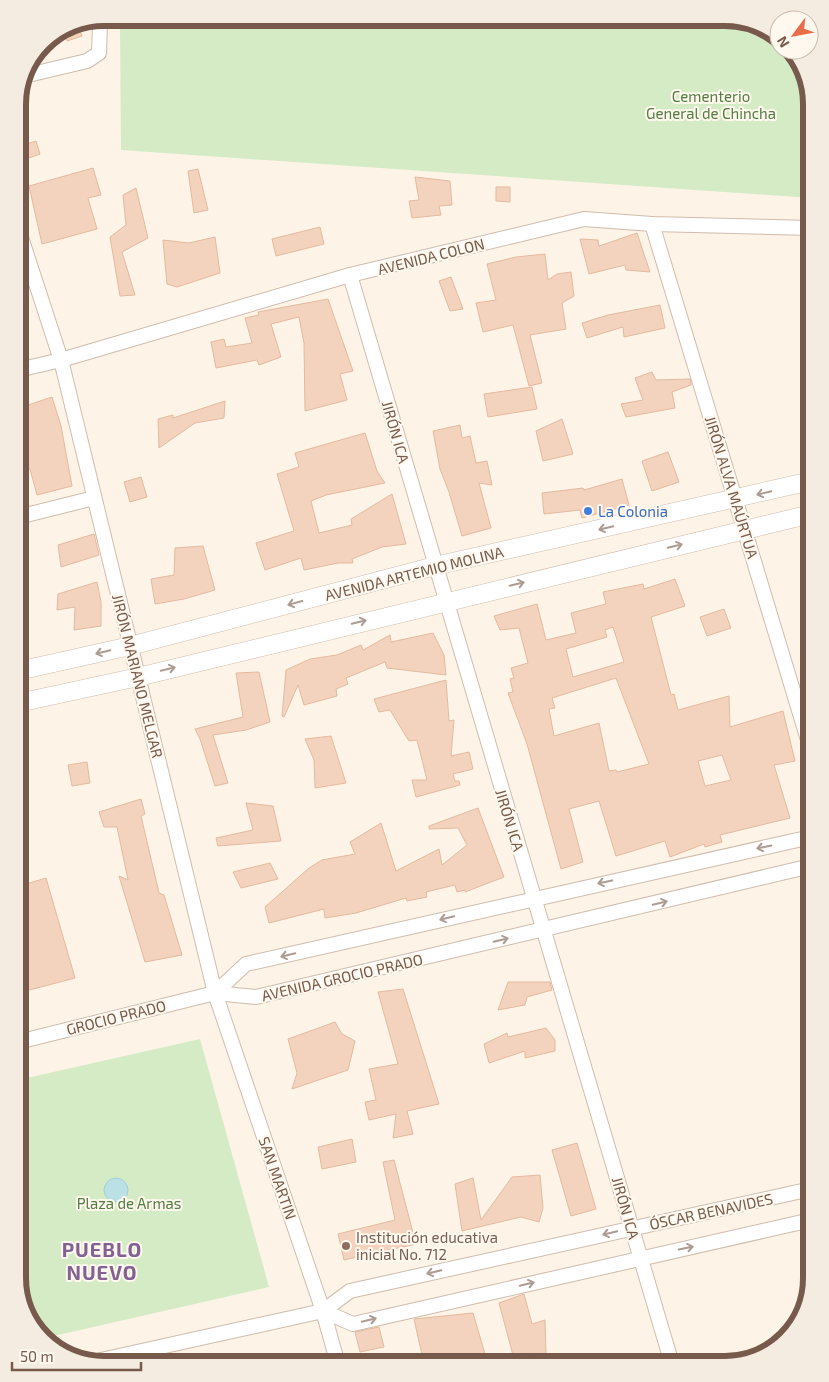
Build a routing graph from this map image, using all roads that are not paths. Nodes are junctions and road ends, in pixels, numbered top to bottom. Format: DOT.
graph roads {
  1 [pos="100,27"];
  2 [pos="33,74"];
  3 [pos="652,224"];
  4 [pos="803,228"];
  5 [pos="26,253"];
  6 [pos="350,275"];
  7 [pos="61,360"];
  8 [pos="26,368"];
  9 [pos="803,483"];
  10 [pos="94,498"];
  11 [pos="736,499"];
  12 [pos="26,515"];
  13 [pos="803,516"];
  14 [pos="744,529"];
  15 [pos="435,566"];
  16 [pos="444,601"];
  17 [pos="130,646"];
  18 [pos="26,670"];
  19 [pos="138,677"];
  20 [pos="26,701"];
  21 [pos="803,721"];
  22 [pos="803,839"];
  23 [pos="803,868"];
  24 [pos="534,898"];
  25 [pos="544,930"];
  26 [pos="215,993"];
  27 [pos="26,1040"];
  28 [pos="803,1190"];
  29 [pos="803,1222"];
  30 [pos="632,1228"];
  31 [pos="640,1258"];
  32 [pos="323,1311"];
  33 [pos="119,1356"];
  34 [pos="336,1356"];
  35 [pos="670,1356"];
  1 -- 2 [label="street"];
  3 -- 4 [label="street, AVENIDA COLON"];
  3 -- 6 [label="street, AVENIDA COLON"];
  3 -- 11 [label="street, JIRÓN ALVA MAÚRTUA"];
  5 -- 7 [label="street, JIRÓN MARIANO MELGAR"];
  6 -- 7 [label="street, AVENIDA COLON"];
  6 -- 15 [label="street, JIRÓN ICA"];
  7 -- 8 [label="street, AVENIDA COLON"];
  7 -- 10 [label="street, JIRÓN MARIANO MELGAR"];
  9 -- 11 [label="street, AVENIDA ARTEMIO MOLINA, one-way"];
  10 -- 12 [label="street"];
  10 -- 17 [label="street, JIRÓN MARIANO MELGAR"];
  11 -- 14 [label="street, JIRÓN ALVA MAÚRTUA"];
  11 -- 15 [label="street, AVENIDA ARTEMIO MOLINA, one-way"];
  13 -- 14 [label="street"];
  16 -- 14 [label="street, one-way"];
  14 -- 21 [label="street, JIRÓN ALVA MAÚRTUA"];
  15 -- 16 [label="street, JIRÓN ICA"];
  15 -- 17 [label="street, AVENIDA ARTEMIO MOLINA, one-way"];
  19 -- 16 [label="street, one-way"];
  16 -- 24 [label="street, JIRÓN ICA"];
  17 -- 18 [label="street, AVENIDA ARTEMIO MOLINA, one-way"];
  17 -- 19 [label="street, JIRÓN MARIANO MELGAR"];
  19 -- 20 [label="street"];
  19 -- 26 [label="street, JIRÓN MARIANO MELGAR"];
  22 -- 24 [label="street, one-way"];
  25 -- 23 [label="street, AVENIDA GROCIO PRADO, one-way"];
  24 -- 25 [label="street, JIRÓN ICA"];
  24 -- 26 [label="street, one-way"];
  26 -- 25 [label="street, AVENIDA GROCIO PRADO, one-way"];
  25 -- 30 [label="street, JIRÓN ICA"];
  26 -- 27 [label="street, GROCIO PRADO"];
  26 -- 32 [label="street, SAN MARTIN"];
  28 -- 30 [label="street, ÓSCAR BENAVIDES"];
  31 -- 29 [label="street, ÓSCAR BENAVIDES, one-way"];
  30 -- 31 [label="street, JIRÓN ICA"];
  30 -- 32 [label="street, ÓSCAR BENAVIDES, one-way"];
  32 -- 31 [label="street, ÓSCAR BENAVIDES, one-way"];
  31 -- 35 [label="street, JIRÓN ICA"];
  32 -- 33 [label="street, ÓSCAR BENAVIDES"];
  32 -- 34 [label="street, SAN MARTIN"];
}
